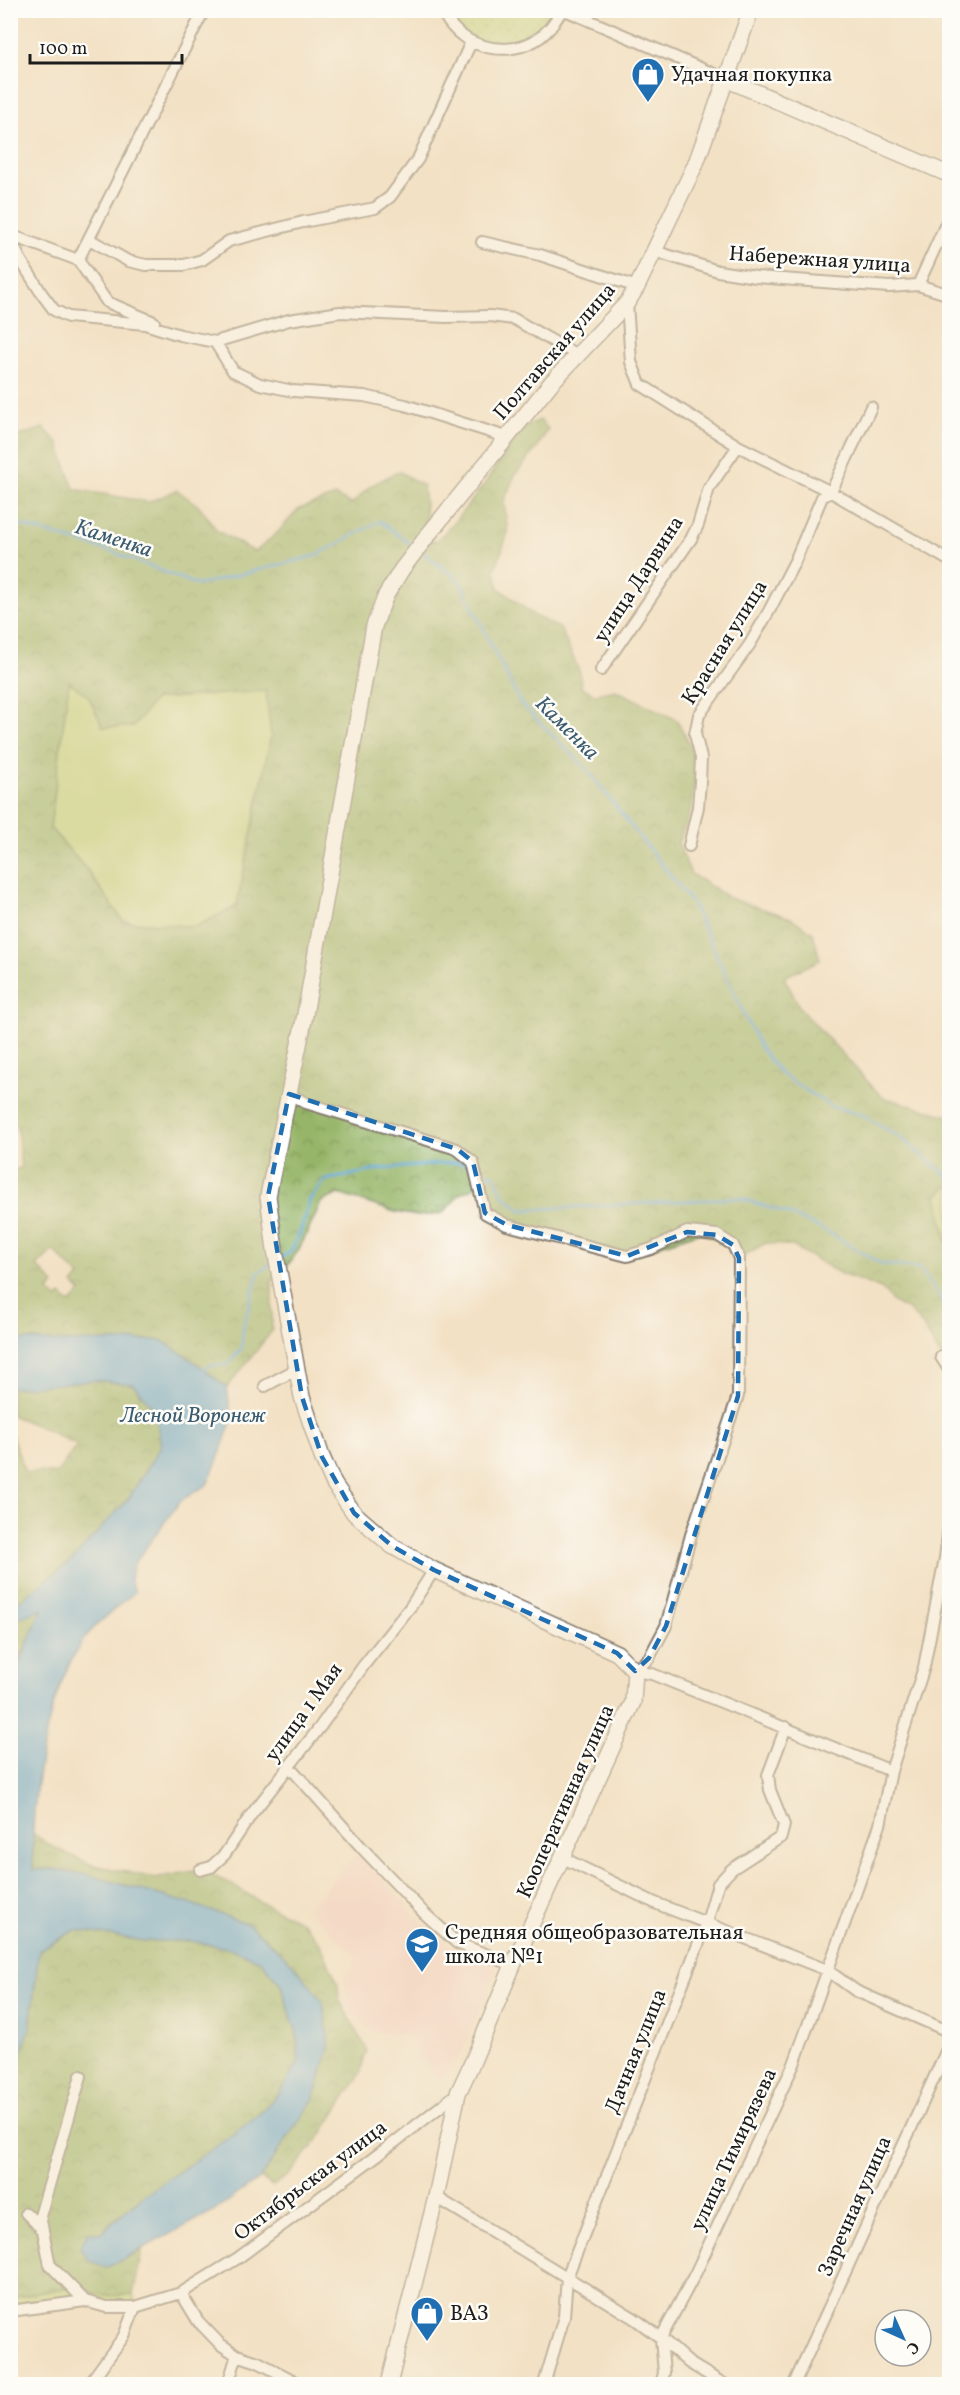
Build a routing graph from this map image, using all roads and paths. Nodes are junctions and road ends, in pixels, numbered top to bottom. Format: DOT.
graph roads {
  1 [pos="204,10"];
  2 [pos="442,10"];
  3 [pos="563,10"];
  4 [pos="751,10"];
  5 [pos="471,42"];
  6 [pos="728,80"];
  7 [pos="950,175"];
  8 [pos="950,215"];
  9 [pos="10,236"];
  10 [pos="88,239"];
  11 [pos="482,242"];
  12 [pos="654,251"];
  13 [pos="78,260"];
  14 [pos="918,285"];
  15 [pos="637,287"];
  16 [pos="950,295"];
  17 [pos="627,303"];
  18 [pos="167,331"];
  19 [pos="215,342"];
  20 [pos="577,355"];
  21 [pos="871,407"];
  22 [pos="506,437"];
  23 [pos="738,446"];
  24 [pos="831,492"];
  25 [pos="950,561"];
  26 [pos="601,670"];
  27 [pos="689,846"];
  28 [pos="289,1094"];
  29 [pos="940,1357"];
  30 [pos="297,1368"];
  31 [pos="950,1371"];
  32 [pos="265,1386"];
  33 [pos="950,1517"];
  34 [pos="434,1570"];
  35 [pos="635,1671"];
  36 [pos="786,1727"];
  37 [pos="289,1766"];
  38 [pos="891,1772"];
  39 [pos="563,1858"];
  40 [pos="200,1870"];
  41 [pos="707,1922"];
  42 [pos="513,1965"];
  43 [pos="827,1970"];
  44 [pos="950,2032"];
  45 [pos="950,2043"];
  46 [pos="81,2076"];
  47 [pos="458,2092"];
  48 [pos="436,2197"];
  49 [pos="26,2213"];
  50 [pos="43,2230"];
  51 [pos="567,2277"];
  52 [pos="181,2293"];
  53 [pos="85,2301"];
  54 [pos="135,2307"];
  55 [pos="10,2311"];
  56 [pos="661,2338"];
  57 [pos="237,2355"];
  58 [pos="89,2385"];
  59 [pos="228,2385"];
  60 [pos="300,2385"];
  61 [pos="389,2385"];
  62 [pos="544,2385"];
  63 [pos="661,2385"];
  64 [pos="724,2385"];
  65 [pos="794,2385"];
  1 -- 10 [label="street"];
  2 -- 5 [label="street"];
  3 -- 5 [label="street"];
  3 -- 6 [label="street"];
  4 -- 6 [label="street, Полтавская улица"];
  5 -- 10 [label="street"];
  6 -- 7 [label="street"];
  6 -- 12 [label="street, Полтавская улица"];
  8 -- 14 [label="street"];
  9 -- 13 [label="street"];
  9 -- 18 [label="street"];
  10 -- 13 [label="street"];
  11 -- 15 [label="street"];
  12 -- 14 [label="street, Набережная улица"];
  12 -- 15 [label="street, Полтавская улица"];
  13 -- 18 [label="street"];
  14 -- 16 [label="street, Набережная улица"];
  15 -- 17 [label="street, Полтавская улица"];
  17 -- 20 [label="street, Полтавская улица"];
  17 -- 23 [label="street"];
  18 -- 19 [label="street"];
  19 -- 20 [label="street"];
  19 -- 22 [label="street"];
  20 -- 22 [label="street, Полтавская улица"];
  21 -- 24 [label="street, Красная улица"];
  22 -- 28 [label="street, Полтавская улица"];
  23 -- 24 [label="street"];
  23 -- 26 [label="street, улица Дарвина"];
  24 -- 25 [label="street"];
  24 -- 27 [label="street, Красная улица"];
  28 -- 30 [label="street, Полтавская улица"];
  28 -- 35 [label="street"];
  29 -- 31 [label="street"];
  30 -- 32 [label="street"];
  30 -- 34 [label="street"];
  33 -- 38 [label="street, улица Тимирязева"];
  34 -- 35 [label="street"];
  34 -- 37 [label="street, улица 1 Мая"];
  35 -- 36 [label="street"];
  35 -- 39 [label="street, Кооперативная улица"];
  36 -- 38 [label="street"];
  36 -- 41 [label="street, Дачная улица"];
  37 -- 40 [label="street, улица 1 Мая"];
  37 -- 42 [label="street"];
  38 -- 43 [label="street, улица Тимирязева"];
  39 -- 41 [label="street"];
  39 -- 42 [label="street, Кооперативная улица"];
  41 -- 43 [label="street"];
  41 -- 51 [label="street, Дачная улица"];
  42 -- 47 [label="street, Кооперативная улица"];
  43 -- 44 [label="street"];
  43 -- 56 [label="street, улица Тимирязева"];
  45 -- 65 [label="street, Заречная улица"];
  46 -- 50 [label="street"];
  47 -- 48 [label="street, Кооперативная улица"];
  47 -- 52 [label="street, Октябрьская улица"];
  48 -- 51 [label="street"];
  48 -- 61 [label="street, Кооперативная улица"];
  49 -- 50 [label="street"];
  50 -- 53 [label="street"];
  51 -- 56 [label="street"];
  51 -- 62 [label="street, Дачная улица"];
  52 -- 54 [label="street, Октябрьская улица"];
  52 -- 57 [label="street"];
  53 -- 54 [label="street, Октябрьская улица"];
  53 -- 55 [label="street"];
  54 -- 58 [label="street"];
  56 -- 63 [label="street"];
  56 -- 64 [label="street"];
  57 -- 59 [label="street"];
  57 -- 60 [label="street"];
}
